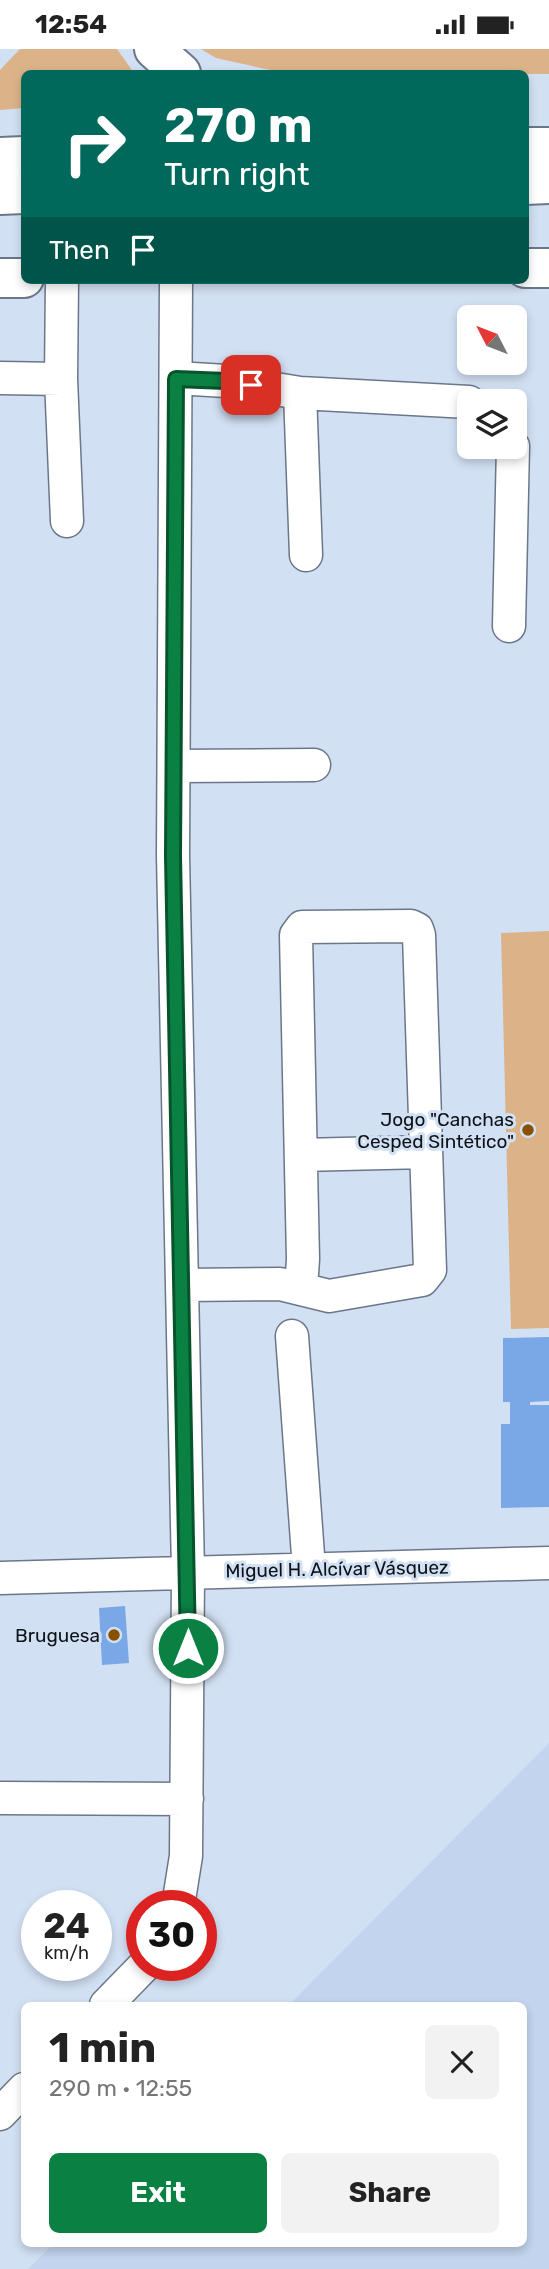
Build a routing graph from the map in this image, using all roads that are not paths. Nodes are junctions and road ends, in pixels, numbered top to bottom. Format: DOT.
graph roads {
  1 [pos="154,49"];
  2 [pos="178,70"];
  3 [pos="21,156"];
  4 [pos="0,157"];
  5 [pos="529,184"];
  6 [pos="549,184"];
  7 [pos="21,194"];
  8 [pos="0,195"];
  9 [pos="529,268"];
  10 [pos="549,268"];
  11 [pos="0,278"];
  12 [pos="21,278"];
  13 [pos="62,284"];
  14 [pos="176,284"];
  15 [pos="0,378"];
  16 [pos="61,379"];
  17 [pos="176,379"];
  18 [pos="300,393"];
  19 [pos="457,401"];
  20 [pos="513,459"];
  21 [pos="67,520"];
  22 [pos="306,555"];
  23 [pos="509,626"];
  24 [pos="314,765"];
  25 [pos="174,766"];
  26 [pos="426,1152"];
  27 [pos="301,1154"];
  28 [pos="182,1285"];
  29 [pos="301,1289"];
  30 [pos="292,1336"];
  31 [pos="549,1563"];
  32 [pos="309,1569"];
  33 [pos="188,1572"];
  34 [pos="0,1578"];
  35 [pos="12,1798"];
  36 [pos="187,1799"];
  37 [pos="0,1822"];
  38 [pos="181,1890"];
  39 [pos="129,1981"];
  40 [pos="109,2002"];
  41 [pos="21,2092"];
  42 [pos="0,2114"];
  1 -- 2 [label="main road"];
  3 -- 4 [label="main road"];
  5 -- 6 [label="main road"];
  7 -- 8 [label="main road"];
  9 -- 10 [label="main road"];
  11 -- 12 [label="main road"];
  13 -- 16 [label="street"];
  14 -- 17 [label="street"];
  15 -- 16 [label="street"];
  16 -- 21 [label="street"];
  17 -- 18 [label="street"];
  17 -- 25 [label="street"];
  18 -- 19 [label="street"];
  18 -- 22 [label="street"];
  20 -- 23 [label="street"];
  24 -- 25 [label="street"];
  25 -- 28 [label="street"];
  26 -- 27 [label="street"];
  26 -- 27 [label="street"];
  26 -- 29 [label="street"];
  27 -- 29 [label="street"];
  28 -- 29 [label="street"];
  28 -- 33 [label="street"];
  30 -- 32 [label="street"];
  31 -- 32 [label="street, Miguel H. Alcívar Vásquez"];
  32 -- 33 [label="street, Miguel H. Alcívar Vásquez"];
  33 -- 34 [label="street, Miguel H. Alcívar Vásquez"];
  33 -- 36 [label="street"];
  35 -- 36 [label="street"];
  35 -- 37 [label="street"];
  36 -- 38 [label="street"];
  39 -- 40 [label="street"];
  41 -- 42 [label="street"];
}
